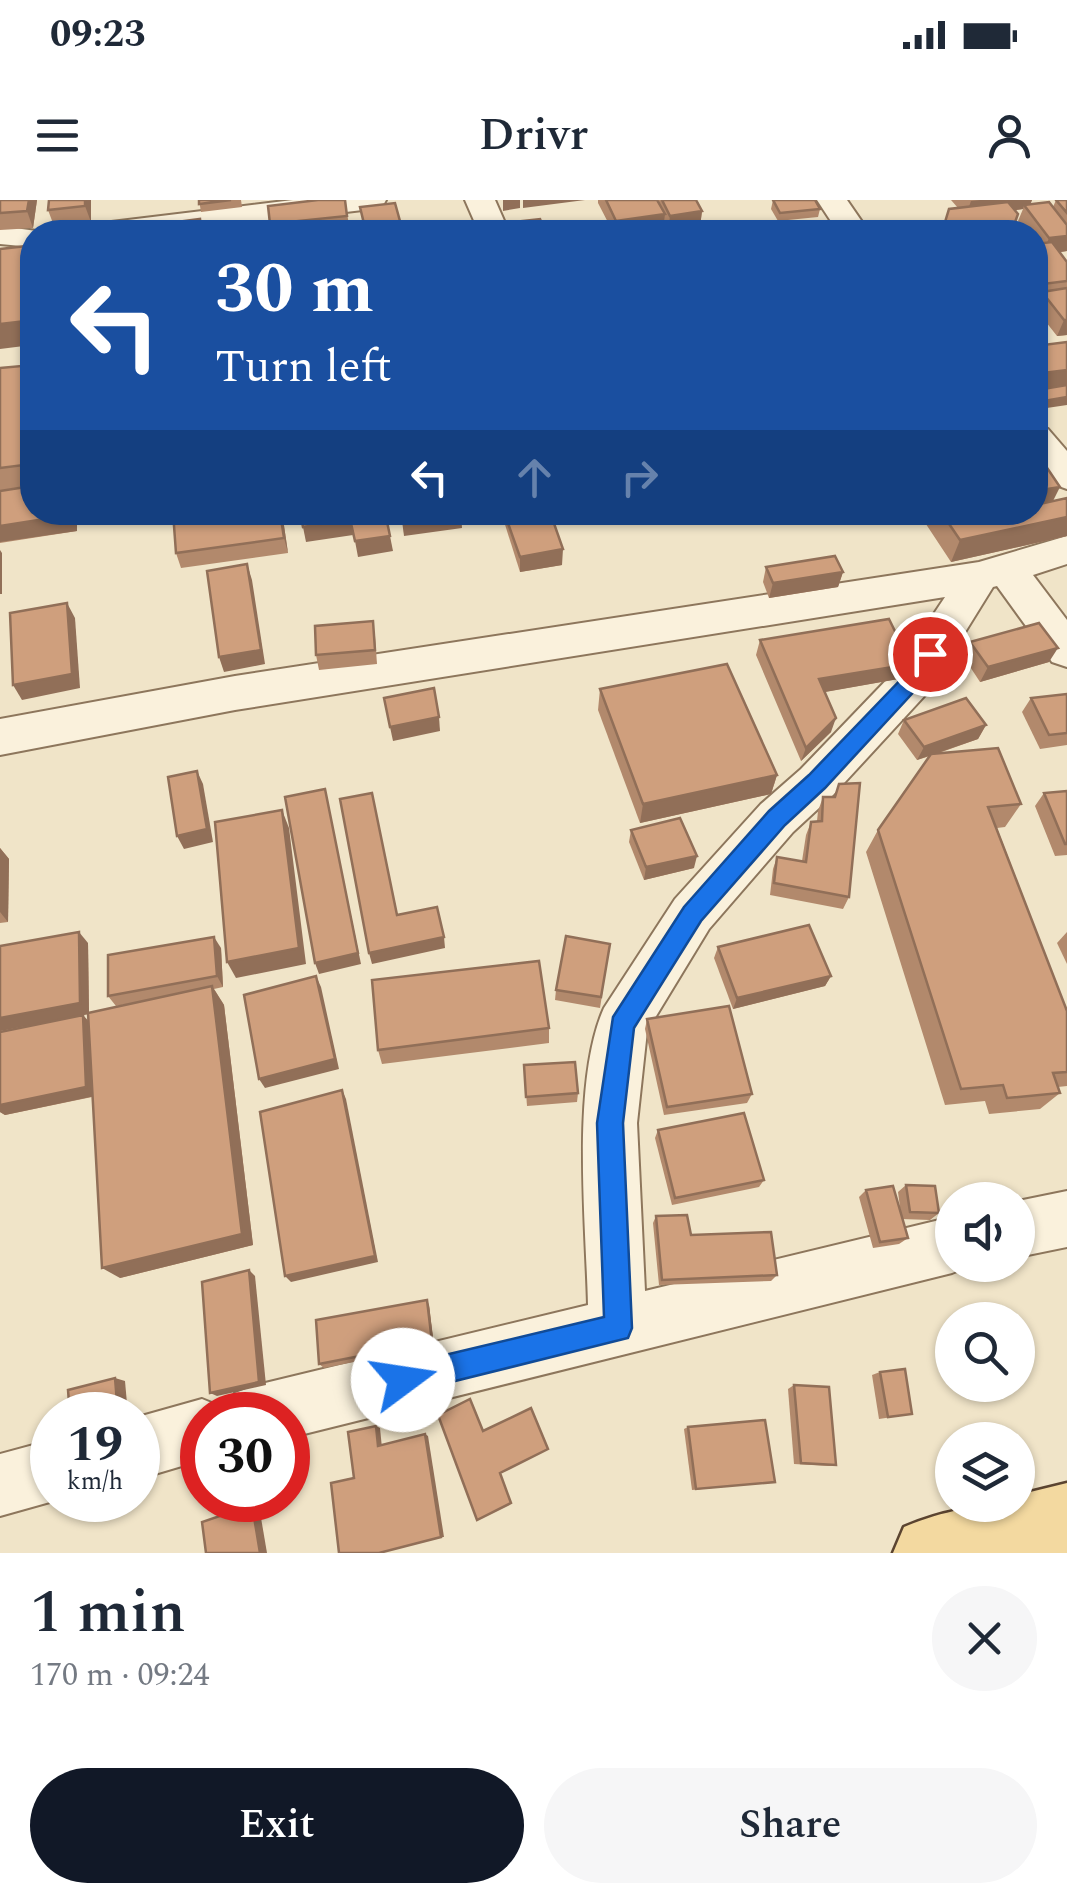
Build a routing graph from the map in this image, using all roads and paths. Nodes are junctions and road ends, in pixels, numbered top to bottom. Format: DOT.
graph roads {
  1 [pos="371,200"];
  2 [pos="204,220"];
  3 [pos="1048,453"];
  4 [pos="1067,476"];
  5 [pos="1067,550"];
  6 [pos="993,573"];
  7 [pos="1067,651"];
  8 [pos="0,736"];
  9 [pos="1067,1220"];
  10 [pos="1035,1226"];
  11 [pos="935,1249"];
  12 [pos="618,1328"];
  13 [pos="310,1402"];
  14 [pos="30,1477"];
  15 [pos="0,1485"];
  16 [pos="1067,1520"];
  17 [pos="930,1553"];
  1 -- 2 [label="street"];
  3 -- 4 [label="street"];
  5 -- 6 [label="street"];
  6 -- 7 [label="street"];
  6 -- 8 [label="street"];
  6 -- 12 [label="street"];
  9 -- 10 [label="street"];
  11 -- 12 [label="street"];
  12 -- 13 [label="street"];
  14 -- 15 [label="street"];
  16 -- 17 [label="main road"];
}
